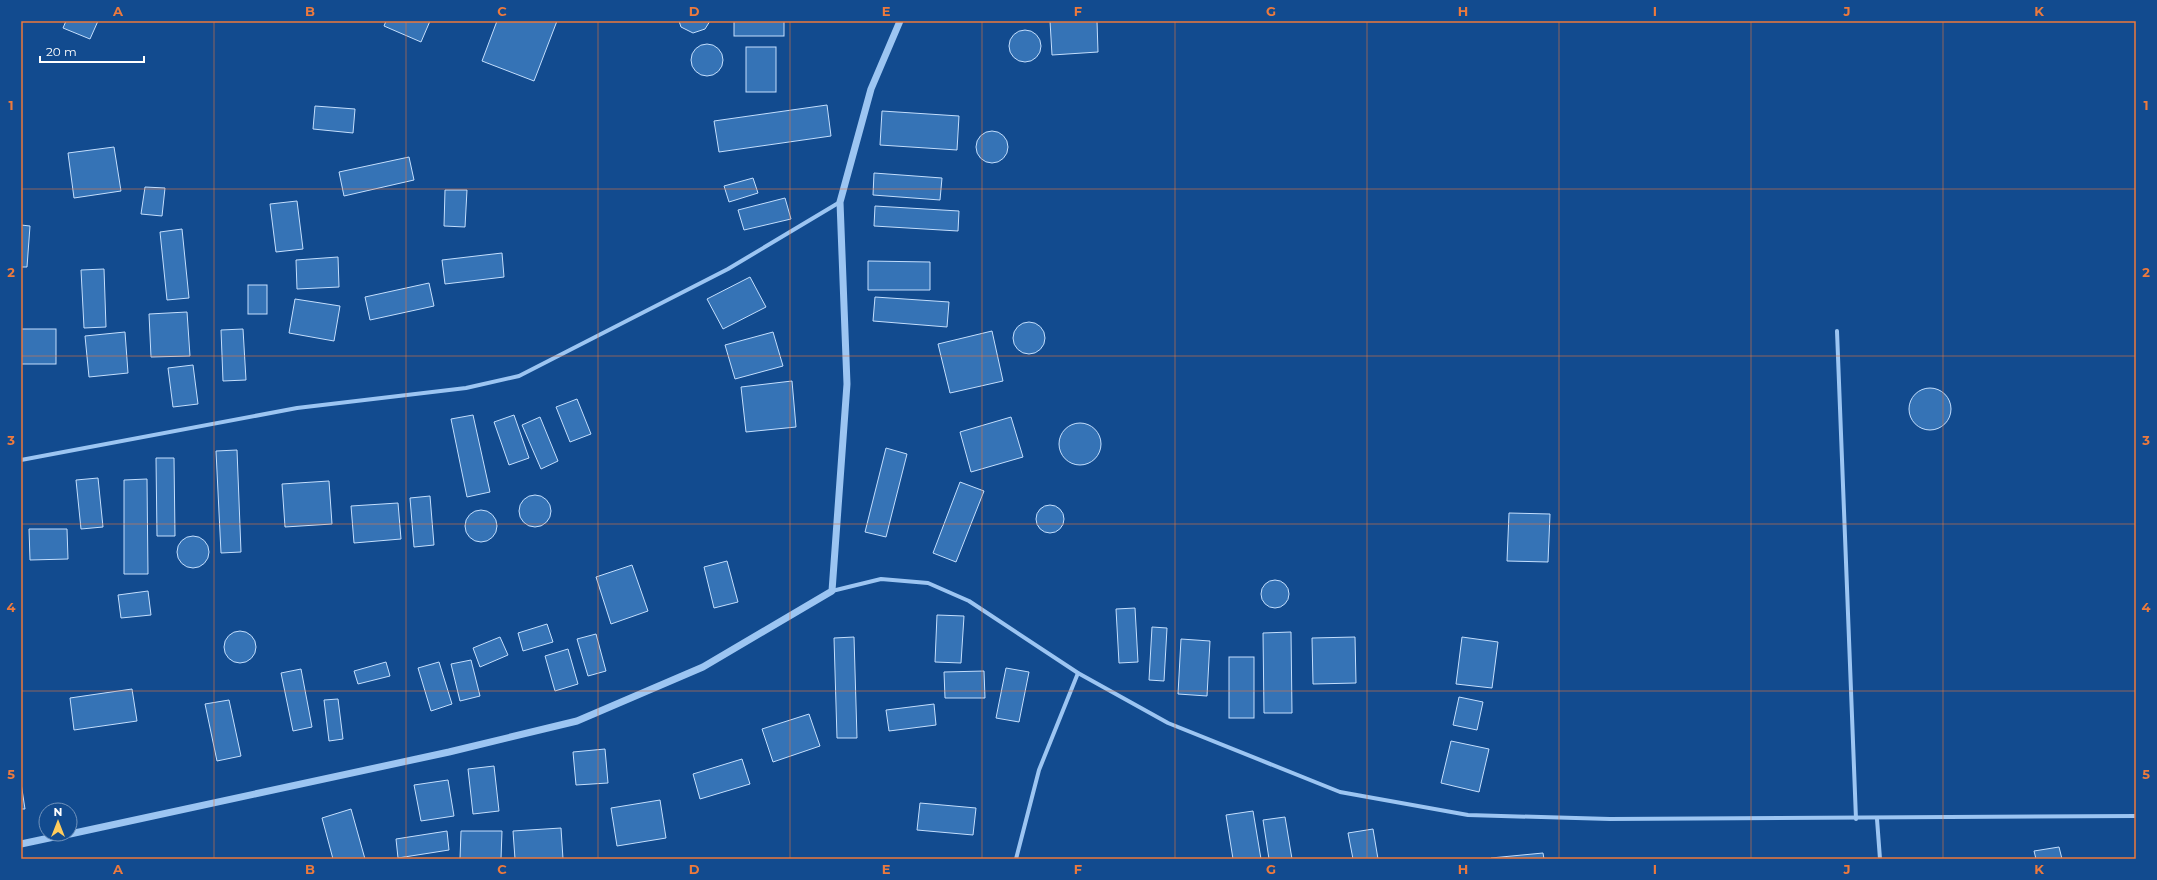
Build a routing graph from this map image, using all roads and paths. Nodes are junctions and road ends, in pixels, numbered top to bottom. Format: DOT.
graph roads {
  1 [pos="900,21"];
  2 [pos="840,202"];
  3 [pos="1837,331"];
  4 [pos="21,460"];
  5 [pos="832,591"];
  6 [pos="1078,673"];
  7 [pos="2136,816"];
  8 [pos="1856,819"];
  9 [pos="1877,819"];
  10 [pos="78,832"];
  11 [pos="38,840"];
  12 [pos="21,844"];
  13 [pos="1016,859"];
  14 [pos="1880,859"];
  1 -- 2 [label="street"];
  2 -- 4 [label="street"];
  2 -- 5 [label="street"];
  3 -- 8 [label="street"];
  5 -- 6 [label="street"];
  5 -- 10 [label="street"];
  6 -- 8 [label="street"];
  6 -- 13 [label="street"];
  7 -- 9 [label="street"];
  8 -- 9 [label="street"];
  9 -- 14 [label="street"];
  11 -- 12 [label="street"];
}
